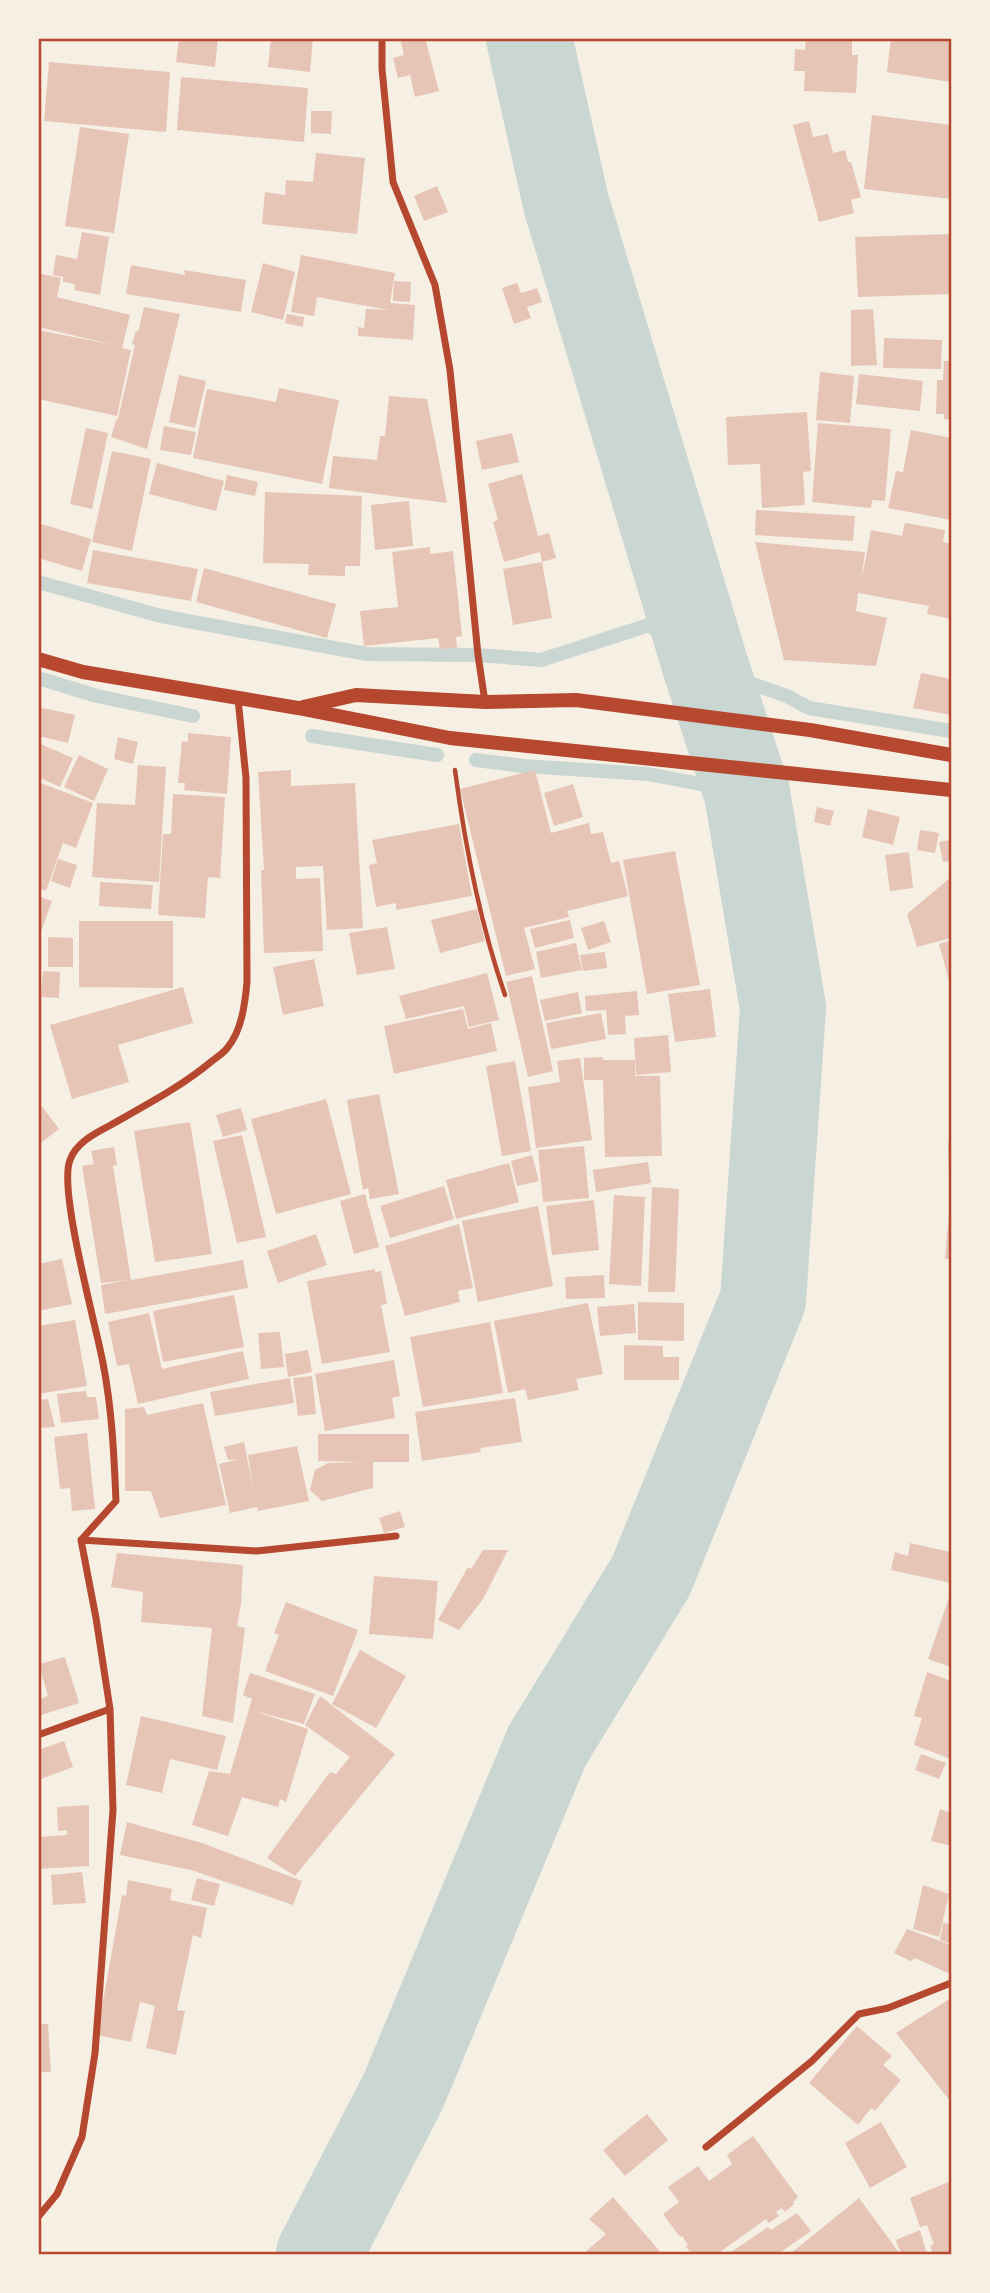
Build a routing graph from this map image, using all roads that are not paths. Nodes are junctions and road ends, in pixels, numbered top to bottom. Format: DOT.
graph roads {
  1 [pos="382,38"];
  2 [pos="38,659"];
  3 [pos="238,698"];
  4 [pos="485,702"];
  5 [pos="298,708"];
  6 [pos="951,755"];
  7 [pos="951,790"];
  8 [pos="396,1536"];
  9 [pos="81,1540"];
  10 [pos="110,1709"];
  11 [pos="38,1735"];
  12 [pos="951,1983"];
  13 [pos="706,2147"];
  14 [pos="38,2217"];
  1 -- 4 [label="street"];
  2 -- 3 [label="main road"];
  3 -- 5 [label="main road"];
  3 -- 9 [label="street"];
  4 -- 5 [label="main road"];
  4 -- 6 [label="main road"];
  5 -- 7 [label="main road"];
  8 -- 9 [label="street"];
  9 -- 10 [label="street"];
  10 -- 11 [label="street"];
  10 -- 14 [label="street"];
  12 -- 13 [label="street"];
}
